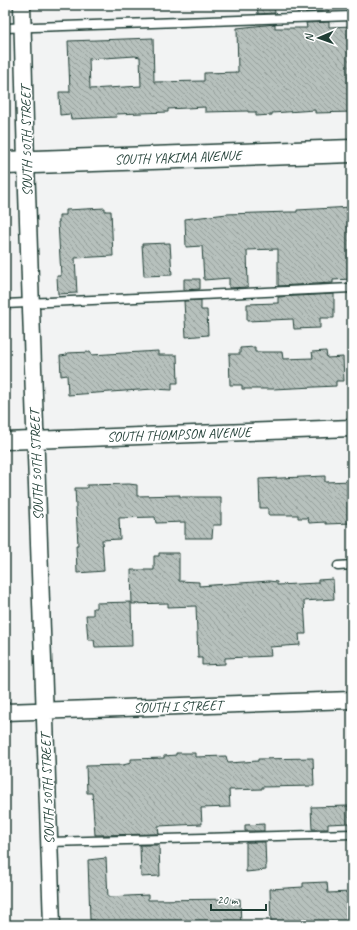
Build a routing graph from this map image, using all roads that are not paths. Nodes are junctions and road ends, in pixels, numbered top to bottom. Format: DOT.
graph roads {
  1 [pos="22,5"];
  2 [pos="352,16"];
  3 [pos="5,28"];
  4 [pos="24,28"];
  5 [pos="352,151"];
  6 [pos="15,163"];
  7 [pos="352,288"];
  8 [pos="31,303"];
  9 [pos="5,304"];
  10 [pos="352,428"];
  11 [pos="36,440"];
  12 [pos="5,441"];
  13 [pos="352,565"];
  14 [pos="338,566"];
  15 [pos="352,700"];
  16 [pos="44,710"];
  17 [pos="5,712"];
  18 [pos="352,834"];
  19 [pos="49,842"];
  20 [pos="52,925"];
  1 -- 4 [label="street, SOUTH 50TH STREET"];
  2 -- 4 [label="lane"];
  3 -- 4 [label="lane"];
  4 -- 6 [label="street, SOUTH 50TH STREET"];
  5 -- 6 [label="main road, SOUTH YAKIMA AVENUE"];
  6 -- 8 [label="street, SOUTH 50TH STREET"];
  7 -- 8 [label="lane"];
  8 -- 9 [label="lane"];
  8 -- 11 [label="street, SOUTH 50TH STREET"];
  10 -- 11 [label="street, SOUTH THOMPSON AVENUE"];
  11 -- 12 [label="street, SOUTH THOMPSON AVENUE"];
  11 -- 16 [label="street, SOUTH 50TH STREET"];
  13 -- 14 [label="lane"];
  15 -- 16 [label="street, SOUTH I STREET"];
  16 -- 17 [label="street, SOUTH I STREET"];
  16 -- 19 [label="street, SOUTH 50TH STREET"];
  18 -- 19 [label="lane"];
  19 -- 20 [label="street, SOUTH 50TH STREET"];
}
